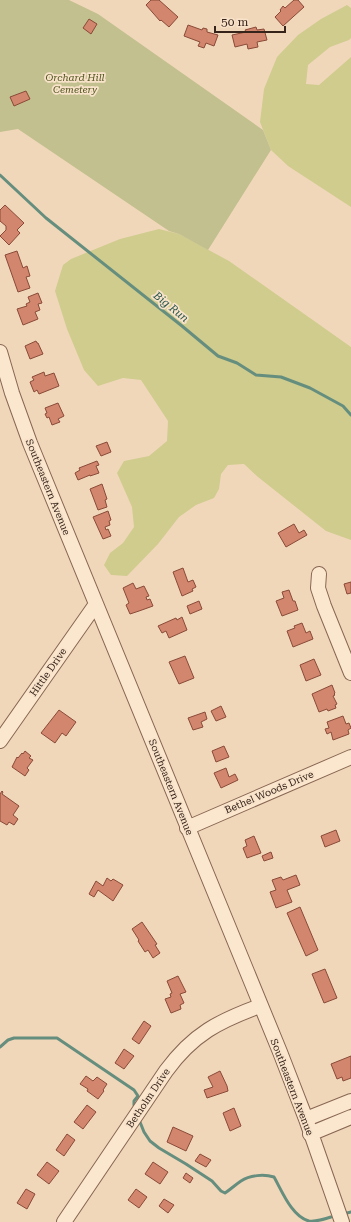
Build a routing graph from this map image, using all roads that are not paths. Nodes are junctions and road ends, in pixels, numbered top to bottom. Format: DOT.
graph roads {
  1 [pos="0,352"];
  2 [pos="319,574"];
  3 [pos="96,604"];
  4 [pos="351,673"];
  5 [pos="0,741"];
  6 [pos="351,757"];
  7 [pos="187,828"];
  8 [pos="260,1006"];
  9 [pos="351,1101"];
  10 [pos="351,1117"];
  11 [pos="306,1119"];
  12 [pos="310,1134"];
  13 [pos="64,1222"];
  14 [pos="342,1222"];
  1 -- 3 [label="street, Southeastern Avenue"];
  2 -- 4 [label="street"];
  3 -- 5 [label="street, Hittle Drive"];
  3 -- 7 [label="street, Southeastern Avenue"];
  6 -- 7 [label="street, Bethel Woods Drive"];
  7 -- 8 [label="street, Southeastern Avenue"];
  8 -- 11 [label="street, Southeastern Avenue"];
  8 -- 13 [label="street, Betholm Drive"];
  9 -- 11 [label="street"];
  10 -- 12 [label="street"];
  11 -- 12 [label="street, Southeastern Avenue"];
  12 -- 14 [label="street, Southeastern Avenue"];
}
